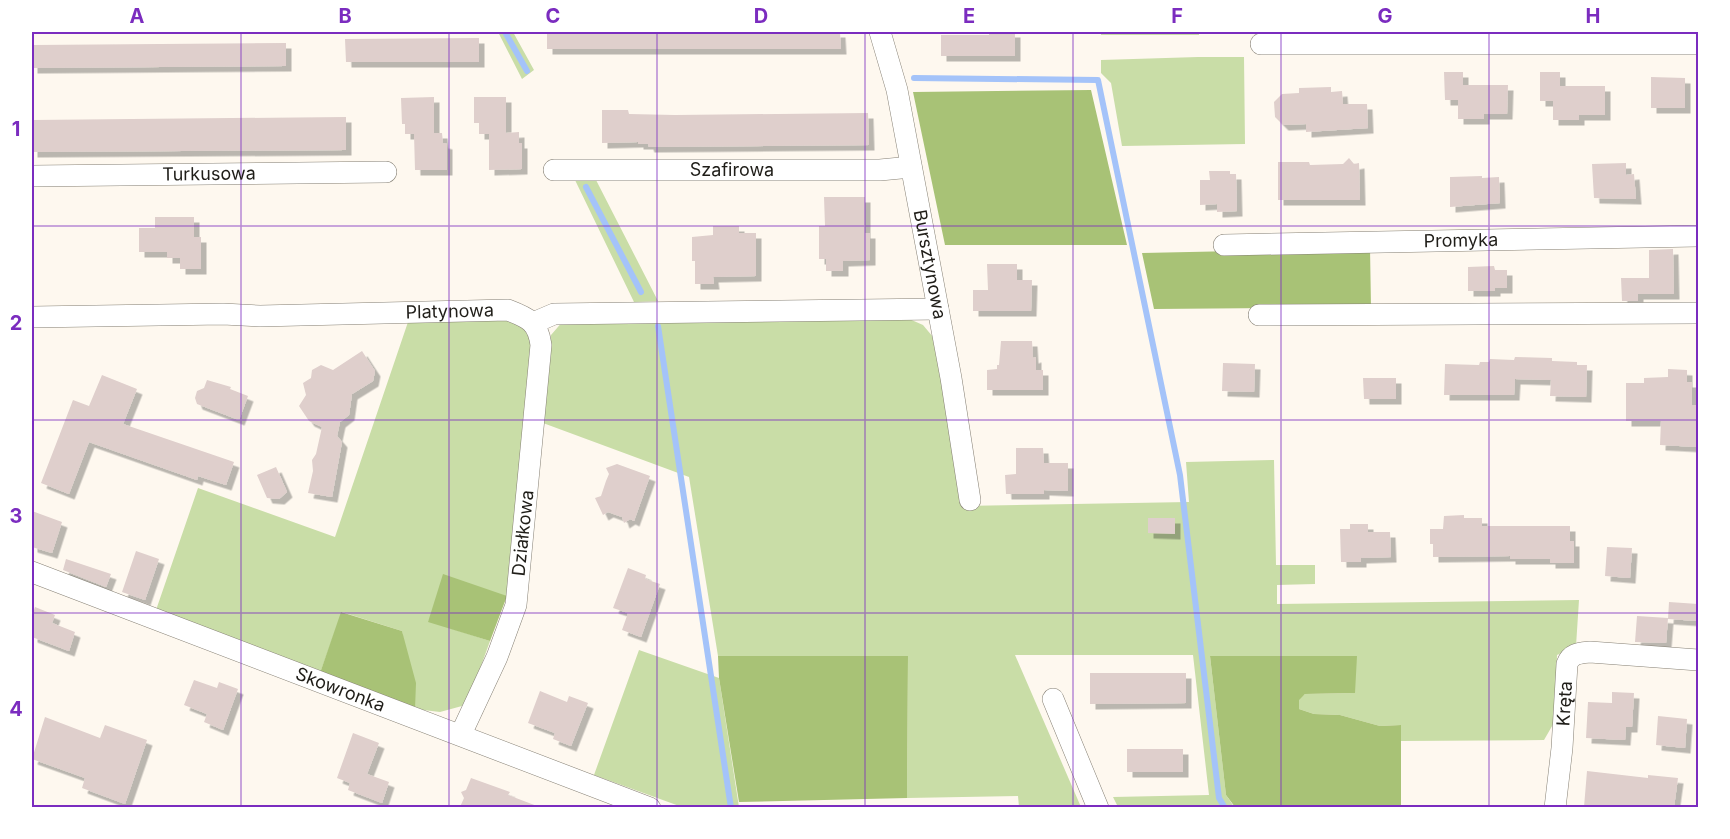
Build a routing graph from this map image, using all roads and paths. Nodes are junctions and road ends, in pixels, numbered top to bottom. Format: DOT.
graph roads {
  1 [pos="880,32"];
  2 [pos="1261,44"];
  3 [pos="1698,44"];
  4 [pos="911,167"];
  5 [pos="554,170"];
  6 [pos="386,171"];
  7 [pos="32,176"];
  8 [pos="1698,236"];
  9 [pos="1224,245"];
  10 [pos="938,309"];
  11 [pos="1698,313"];
  12 [pos="1259,315"];
  13 [pos="32,317"];
  14 [pos="534,322"];
  15 [pos="970,500"];
  16 [pos="32,572"];
  17 [pos="1698,660"];
  18 [pos="1053,699"];
  19 [pos="461,734"];
  20 [pos="650,807"];
  21 [pos="1098,807"];
  22 [pos="1555,807"];
  1 -- 4 [label="street, Bursztynowa"];
  2 -- 3 [label="street"];
  4 -- 5 [label="street, Szafirowa"];
  4 -- 10 [label="street, Bursztynowa"];
  6 -- 7 [label="street, Turkusowa"];
  8 -- 9 [label="street, Promyka"];
  10 -- 14 [label="street"];
  10 -- 15 [label="street, Bursztynowa"];
  11 -- 12 [label="street"];
  13 -- 14 [label="street, Platynowa"];
  14 -- 19 [label="street, Działkowa"];
  16 -- 19 [label="street, Skowronka"];
  17 -- 22 [label="street, Kręta"];
  18 -- 21 [label="street"];
  19 -- 20 [label="street, Skowronka"];
}
